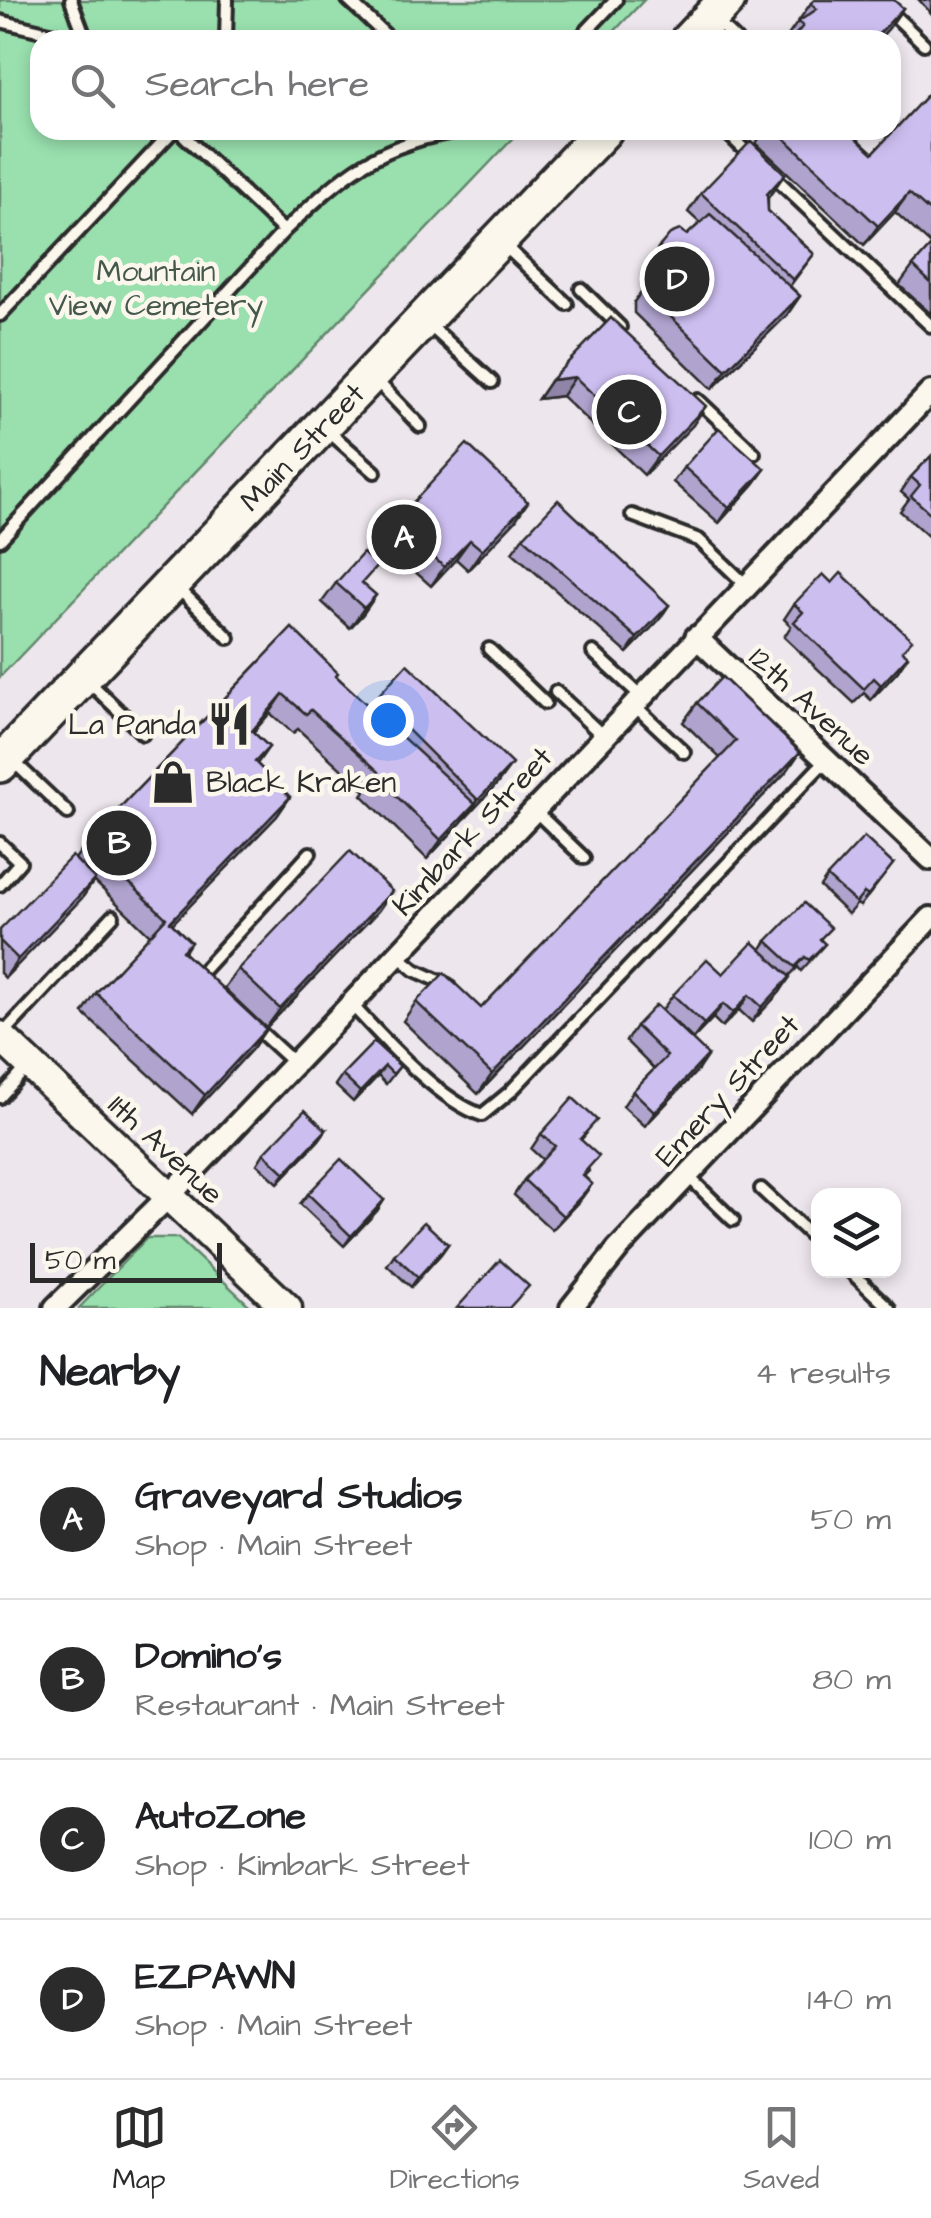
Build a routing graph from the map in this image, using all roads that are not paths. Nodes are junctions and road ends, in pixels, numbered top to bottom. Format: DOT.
graph roads {
  1 [pos="71,0"];
  2 [pos="227,0"];
  3 [pos="348,0"];
  4 [pos="616,0"];
  5 [pos="878,0"];
  6 [pos="0,21"];
  7 [pos="39,30"];
  8 [pos="79,30"];
  9 [pos="226,30"];
  10 [pos="380,30"];
  11 [pos="588,30"];
  12 [pos="924,44"];
  13 [pos="166,140"];
  14 [pos="187,140"];
  15 [pos="417,140"];
  16 [pos="594,140"];
  17 [pos="735,140"];
  18 [pos="284,232"];
  19 [pos="499,240"];
  20 [pos="580,290"];
  21 [pos="567,304"];
  22 [pos="0,315"];
  23 [pos="424,319"];
  24 [pos="931,326"];
  25 [pos="624,330"];
  26 [pos="371,375"];
  27 [pos="492,382"];
  28 [pos="682,385"];
  29 [pos="931,392"];
  30 [pos="322,426"];
  31 [pos="420,426"];
  32 [pos="754,453"];
  33 [pos="375,472"];
  34 [pos="632,515"];
  35 [pos="0,540"];
  36 [pos="173,583"];
  37 [pos="746,585"];
  38 [pos="696,637"];
  39 [pos="229,638"];
  40 [pos="489,649"];
  41 [pos="594,652"];
  42 [pos="83,677"];
  43 [pos="556,692"];
  44 [pos="637,700"];
  45 [pos="545,703"];
  46 [pos="143,734"];
  47 [pos="603,736"];
  48 [pos="684,752"];
  49 [pos="4,760"];
  50 [pos="826,760"];
  51 [pos="534,810"];
  52 [pos="68,813"];
  53 [pos="0,843"];
  54 [pos="310,853"];
  55 [pos="584,858"];
  56 [pos="931,859"];
  57 [pos="0,885"];
  58 [pos="113,916"];
  59 [pos="931,918"];
  60 [pos="396,955"];
  61 [pos="212,988"];
  62 [pos="458,990"];
  63 [pos="351,1004"];
  64 [pos="240,1013"];
  65 [pos="0,1037"];
  66 [pos="294,1064"];
  67 [pos="30,1065"];
  68 [pos="0,1097"];
  69 [pos="687,1176"];
  70 [pos="761,1189"];
  71 [pos="169,1196"];
  72 [pos="733,1220"];
  73 [pos="811,1235"];
  74 [pos="858,1278"];
  75 [pos="56,1308"];
  76 [pos="287,1308"];
  77 [pos="571,1308"];
  78 [pos="890,1308"];
  1 -- 8 [label="lane"];
  2 -- 9 [label="lane"];
  3 -- 10 [label="lane"];
  4 -- 11 [label="lane"];
  5 -- 12 [label="lane"];
  6 -- 7 [label="lane"];
  13 -- 22 [label="lane"];
  14 -- 18 [label="lane"];
  15 -- 18 [label="lane"];
  16 -- 19 [label="highway, Main Street"];
  17 -- 24 [label="lane"];
  18 -- 35 [label="lane"];
  19 -- 21 [label="lane"];
  19 -- 23 [label="highway, Main Street"];
  20 -- 25 [label="lane"];
  23 -- 26 [label="highway, Main Street"];
  23 -- 27 [label="lane"];
  26 -- 30 [label="highway, Main Street"];
  26 -- 31 [label="lane"];
  28 -- 32 [label="lane"];
  29 -- 37 [label="street, Kimbark Street"];
  30 -- 33 [label="lane"];
  30 -- 36 [label="highway, Main Street"];
  34 -- 37 [label="lane"];
  36 -- 39 [label="lane"];
  36 -- 42 [label="highway, Main Street"];
  37 -- 38 [label="street, Kimbark Street"];
  38 -- 44 [label="street, Kimbark Street"];
  38 -- 50 [label="street, 12th Avenue"];
  40 -- 45 [label="lane"];
  41 -- 44 [label="lane"];
  42 -- 46 [label="lane"];
  42 -- 49 [label="highway, Main Street"];
  43 -- 47 [label="lane"];
  44 -- 47 [label="street, Kimbark Street"];
  44 -- 48 [label="lane"];
  47 -- 51 [label="street, Kimbark Street"];
  49 -- 52 [label="lane"];
  50 -- 56 [label="street, 12th Avenue"];
  50 -- 63 [label="lane"];
  51 -- 55 [label="lane"];
  51 -- 60 [label="street, Kimbark Street"];
  53 -- 57 [label="lane"];
  54 -- 61 [label="lane"];
  58 -- 65 [label="lane"];
  59 -- 69 [label="street, Emery Street"];
  60 -- 62 [label="lane"];
  60 -- 63 [label="street, Kimbark Street"];
  63 -- 66 [label="street, Kimbark Street"];
  64 -- 66 [label="lane"];
  65 -- 67 [label="street, 11th Avenue"];
  66 -- 71 [label="street, Kimbark Street"];
  67 -- 68 [label="lane"];
  67 -- 71 [label="street, 11th Avenue"];
  69 -- 72 [label="lane"];
  69 -- 77 [label="street, Emery Street"];
  70 -- 73 [label="lane"];
  71 -- 75 [label="street, Kimbark Street"];
  71 -- 76 [label="street, 11th Avenue"];
  74 -- 78 [label="lane"];
}
